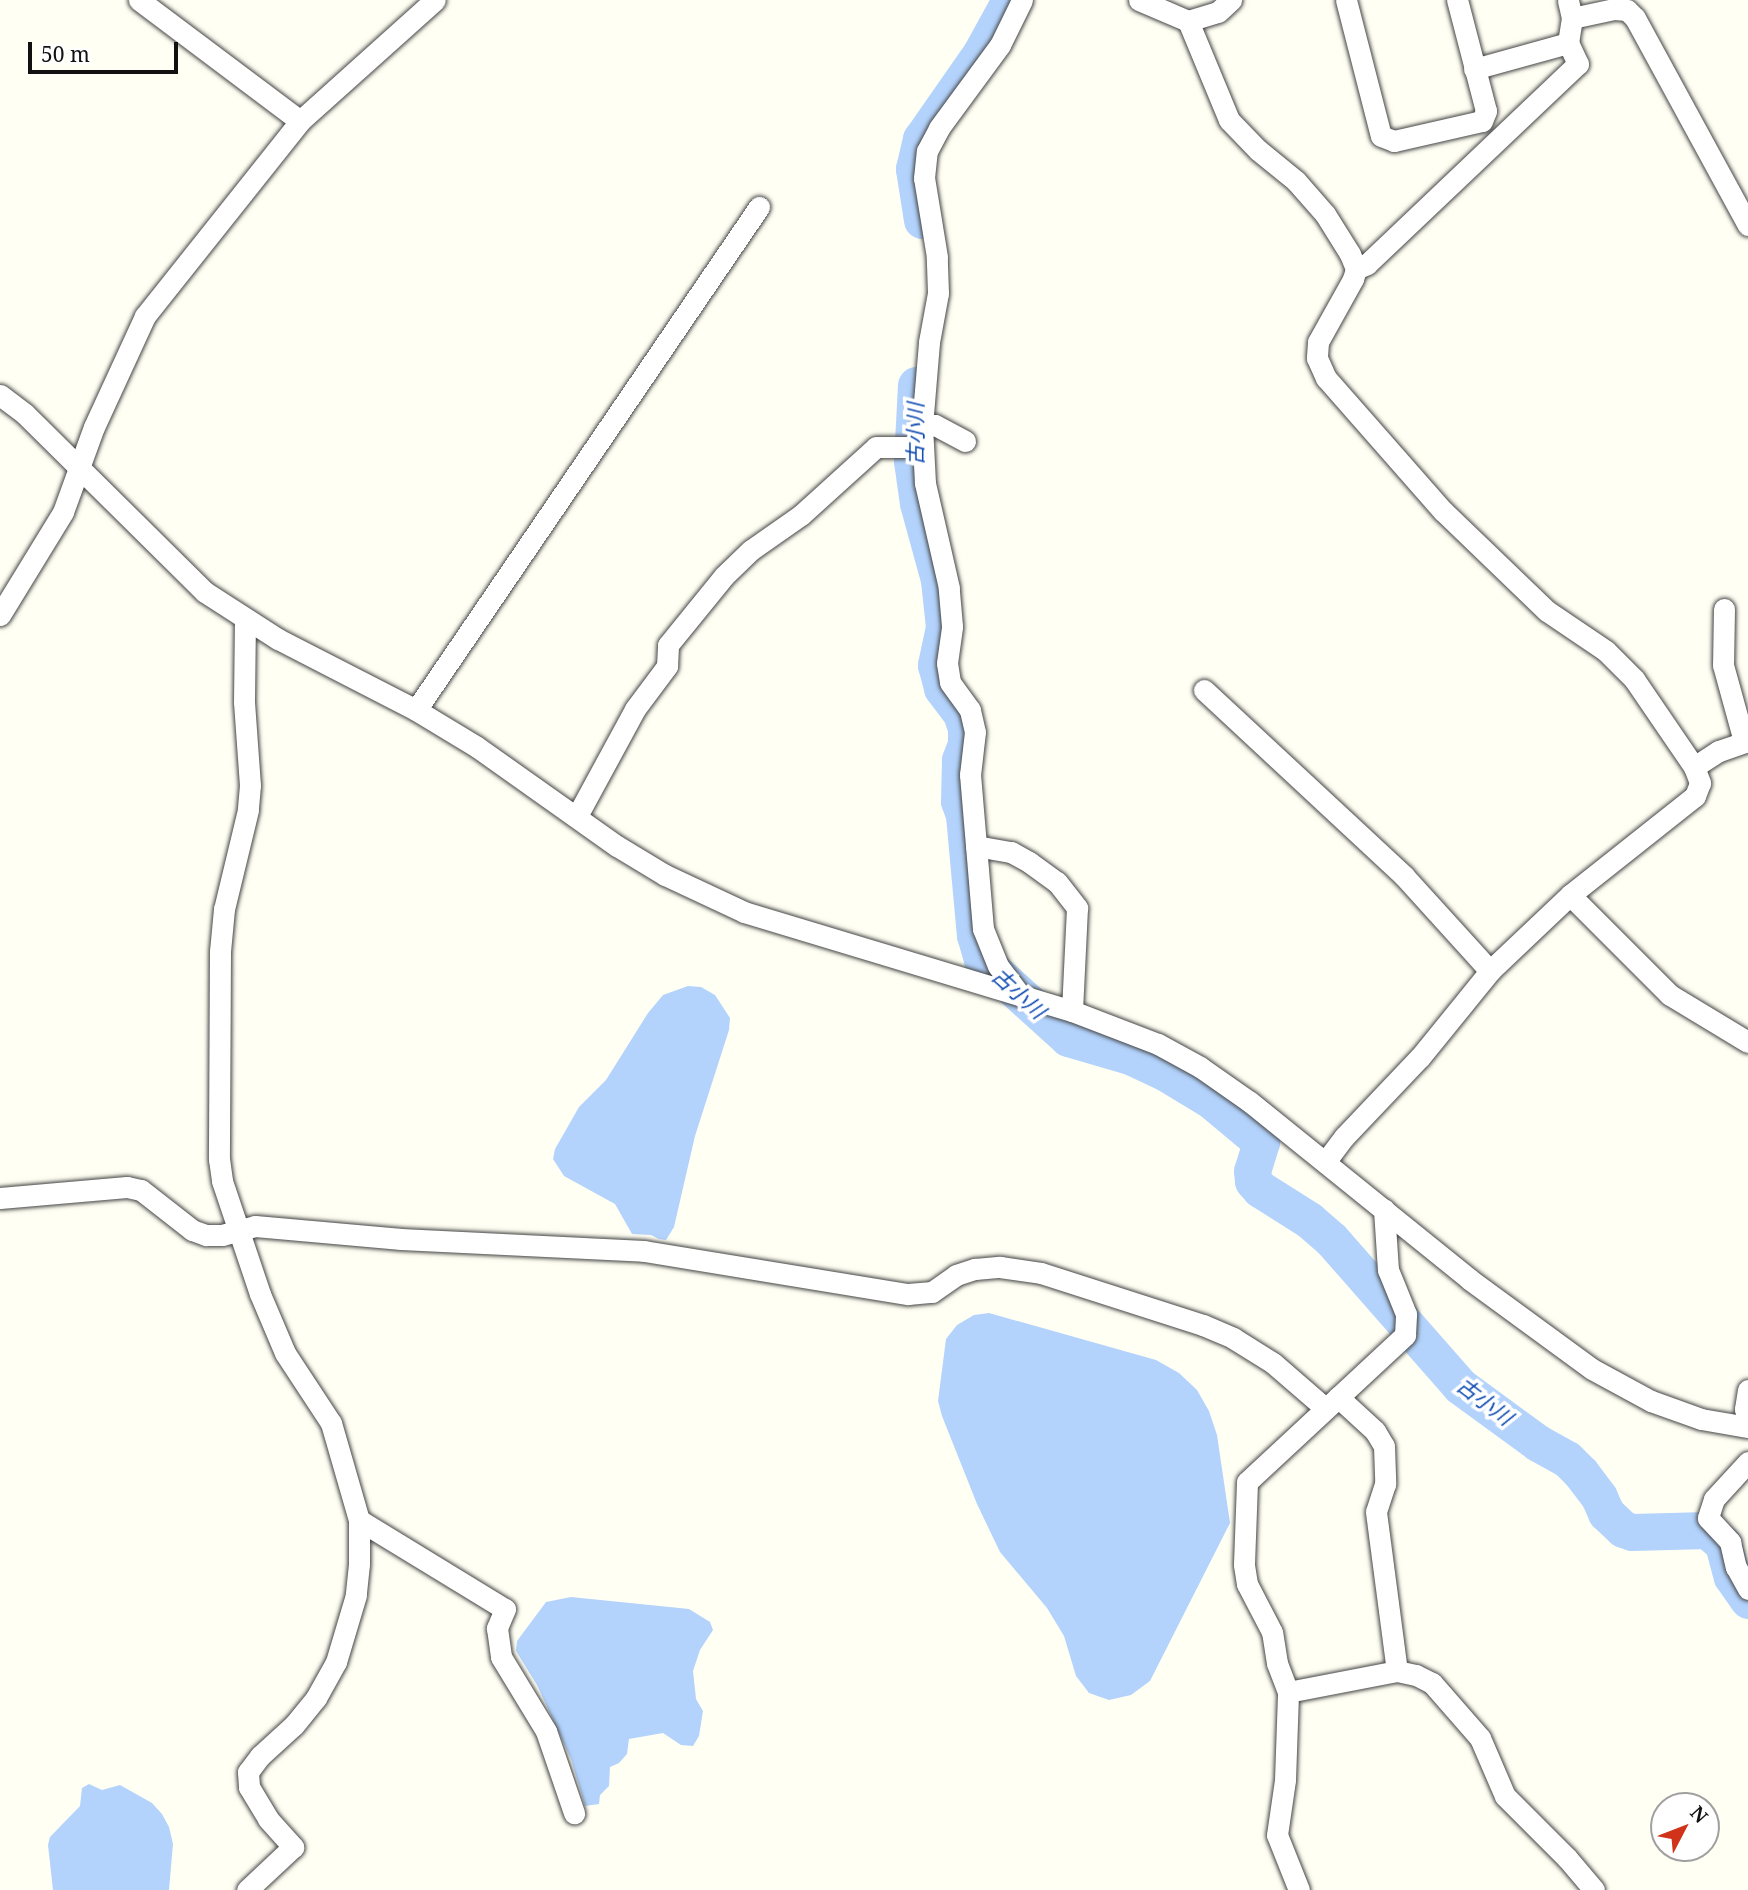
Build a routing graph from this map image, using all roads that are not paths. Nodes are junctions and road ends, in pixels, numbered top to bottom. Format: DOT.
graph roads {
  1 [pos="139,0"];
  2 [pos="435,0"];
  3 [pos="1022,0"];
  4 [pos="1139,0"];
  5 [pos="1231,0"];
  6 [pos="1346,0"];
  7 [pos="1457,0"];
  8 [pos="1628,5"];
  9 [pos="1570,9"];
  10 [pos="1188,21"];
  11 [pos="1568,43"];
  12 [pos="1474,69"];
  13 [pos="300,121"];
  14 [pos="759,207"];
  15 [pos="1748,225"];
  16 [pos="1356,269"];
  17 [pos="0,394"];
  18 [pos="923,436"];
  19 [pos="965,441"];
  20 [pos="79,467"];
  21 [pos="1724,609"];
  22 [pos="0,615"];
  23 [pos="246,619"];
  24 [pos="1204,690"];
  25 [pos="416,710"];
  26 [pos="1746,741"];
  27 [pos="1694,767"];
  28 [pos="577,816"];
  29 [pos="976,846"];
  30 [pos="1570,895"];
  31 [pos="1490,971"];
  32 [pos="1020,995"];
  33 [pos="1072,1011"];
  34 [pos="1748,1042"];
  35 [pos="1325,1162"];
  36 [pos="0,1198"];
  37 [pos="1384,1209"];
  38 [pos="237,1231"];
  39 [pos="1748,1390"];
  40 [pos="1332,1403"];
  41 [pos="1748,1424"];
  42 [pos="1748,1462"];
  43 [pos="359,1520"];
  44 [pos="1748,1589"];
  45 [pos="1397,1671"];
  46 [pos="1288,1692"];
  47 [pos="574,1813"];
  48 [pos="247,1890"];
  49 [pos="1299,1890"];
  50 [pos="1594,1890"];
  1 -- 13 [label="street"];
  2 -- 13 [label="street"];
  3 -- 18 [label="street"];
  4 -- 10 [label="street"];
  5 -- 10 [label="street"];
  6 -- 12 [label="street"];
  7 -- 12 [label="street"];
  8 -- 9 [label="street"];
  8 -- 15 [label="street"];
  9 -- 11 [label="street"];
  10 -- 16 [label="street"];
  11 -- 12 [label="street"];
  11 -- 16 [label="street"];
  13 -- 20 [label="street"];
  14 -- 25 [label="street"];
  16 -- 27 [label="street"];
  17 -- 20 [label="street"];
  18 -- 19 [label="street"];
  18 -- 28 [label="street"];
  18 -- 29 [label="street"];
  20 -- 22 [label="street"];
  20 -- 23 [label="street"];
  21 -- 26 [label="street"];
  23 -- 25 [label="street"];
  23 -- 38 [label="street"];
  24 -- 31 [label="street"];
  25 -- 28 [label="street"];
  26 -- 27 [label="street"];
  27 -- 30 [label="street"];
  28 -- 32 [label="street"];
  29 -- 32 [label="street"];
  29 -- 33 [label="street"];
  30 -- 31 [label="street"];
  30 -- 34 [label="street"];
  31 -- 35 [label="street"];
  32 -- 33 [label="street"];
  33 -- 35 [label="street"];
  35 -- 37 [label="street"];
  36 -- 38 [label="street"];
  37 -- 40 [label="street"];
  37 -- 41 [label="street"];
  38 -- 40 [label="street"];
  38 -- 43 [label="street"];
  39 -- 41 [label="street"];
  40 -- 45 [label="street"];
  40 -- 46 [label="street"];
  42 -- 44 [label="street"];
  43 -- 47 [label="street"];
  43 -- 48 [label="street"];
  45 -- 46 [label="street"];
  45 -- 50 [label="street"];
  46 -- 49 [label="street"];
}
